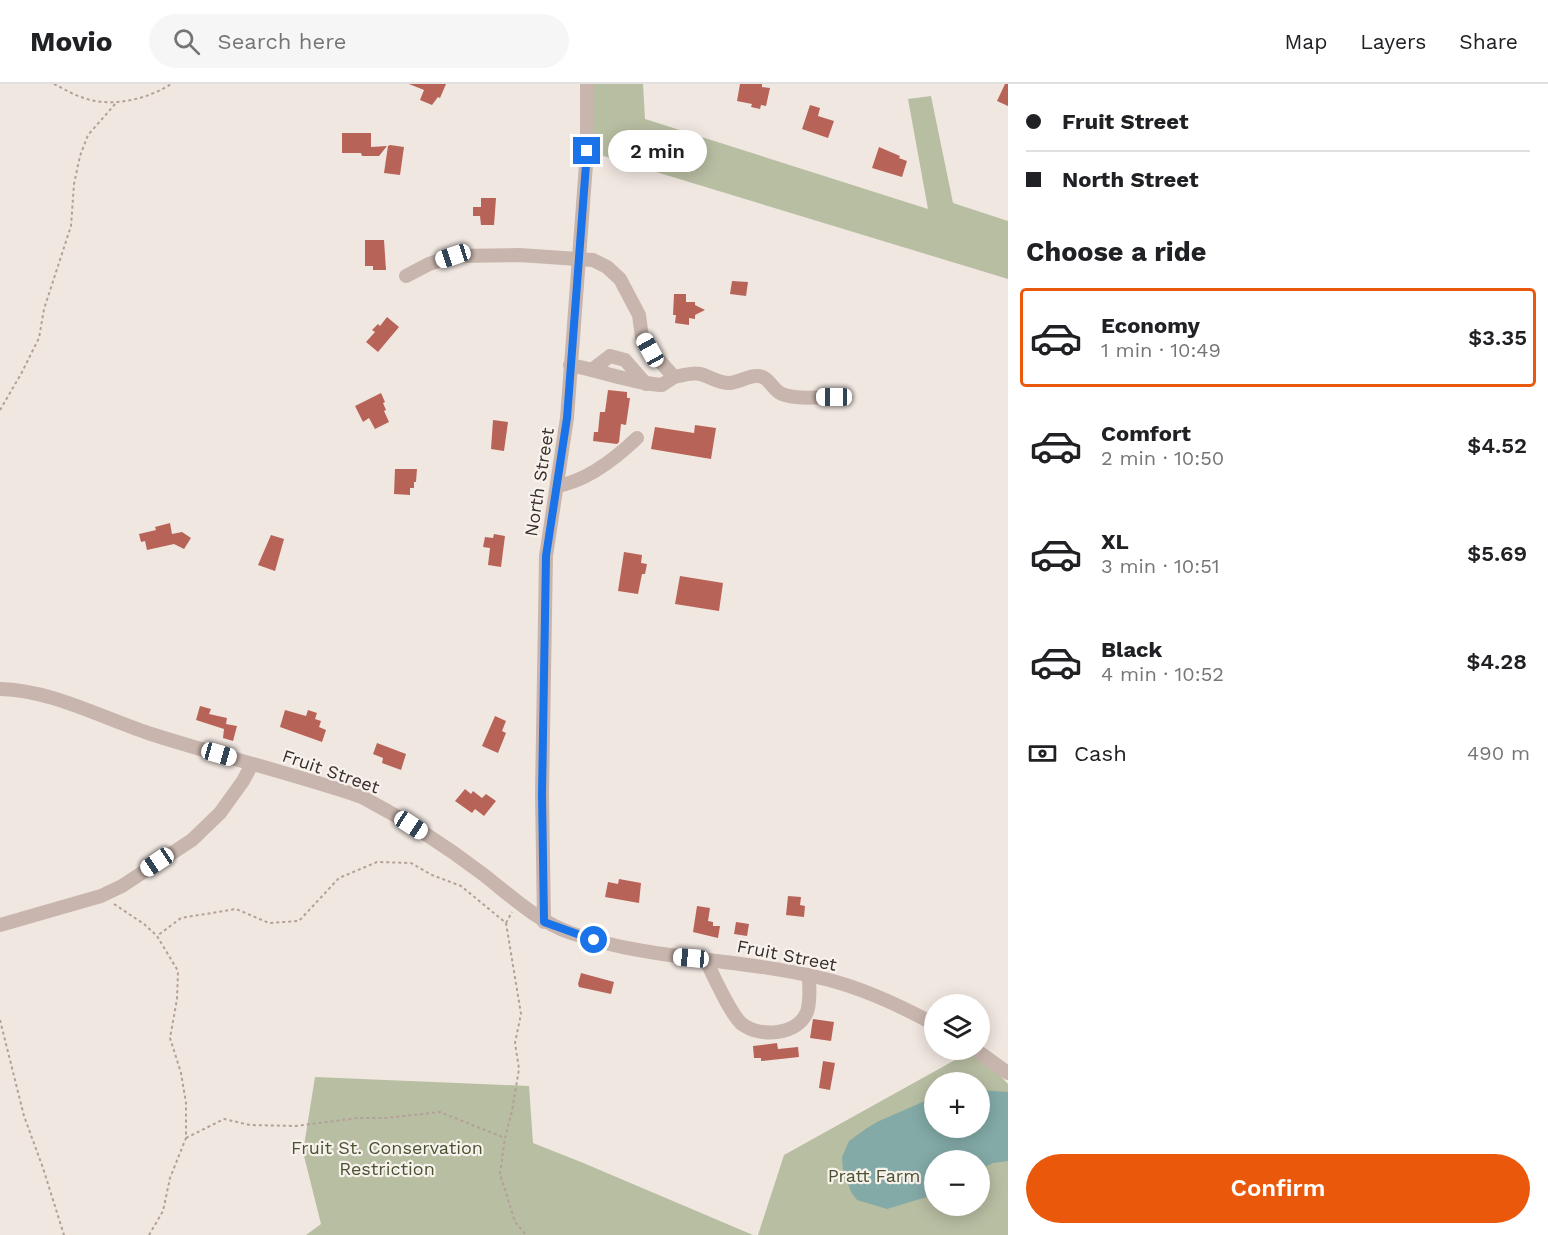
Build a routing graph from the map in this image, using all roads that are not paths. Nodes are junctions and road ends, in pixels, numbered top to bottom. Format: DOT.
graph roads {
  1 [pos="586,84"];
  2 [pos="578,260"];
  3 [pos="406,276"];
  4 [pos="570,365"];
  5 [pos="674,377"];
  6 [pos="834,397"];
  7 [pos="637,438"];
  8 [pos="557,486"];
  9 [pos="0,689"];
  10 [pos="252,764"];
  11 [pos="544,922"];
  12 [pos="0,925"];
  13 [pos="705,959"];
  14 [pos="809,975"];
  15 [pos="924,1019"];
  16 [pos="990,1060"];
  17 [pos="1008,1072"];
  1 -- 2 [label="street, North Street"];
  2 -- 3 [label="street"];
  2 -- 4 [label="street, North Street"];
  2 -- 5 [label="street"];
  4 -- 5 [label="street"];
  4 -- 8 [label="street, North Street"];
  5 -- 6 [label="street"];
  7 -- 8 [label="street"];
  8 -- 11 [label="street, North Street"];
  9 -- 10 [label="street, Fruit Street"];
  10 -- 11 [label="street, Fruit Street"];
  10 -- 12 [label="street"];
  11 -- 13 [label="street, Fruit Street"];
  13 -- 14 [label="street, Fruit Street"];
  13 -- 14 [label="street"];
  14 -- 15 [label="street, Fruit Street"];
  16 -- 17 [label="street"];
}
